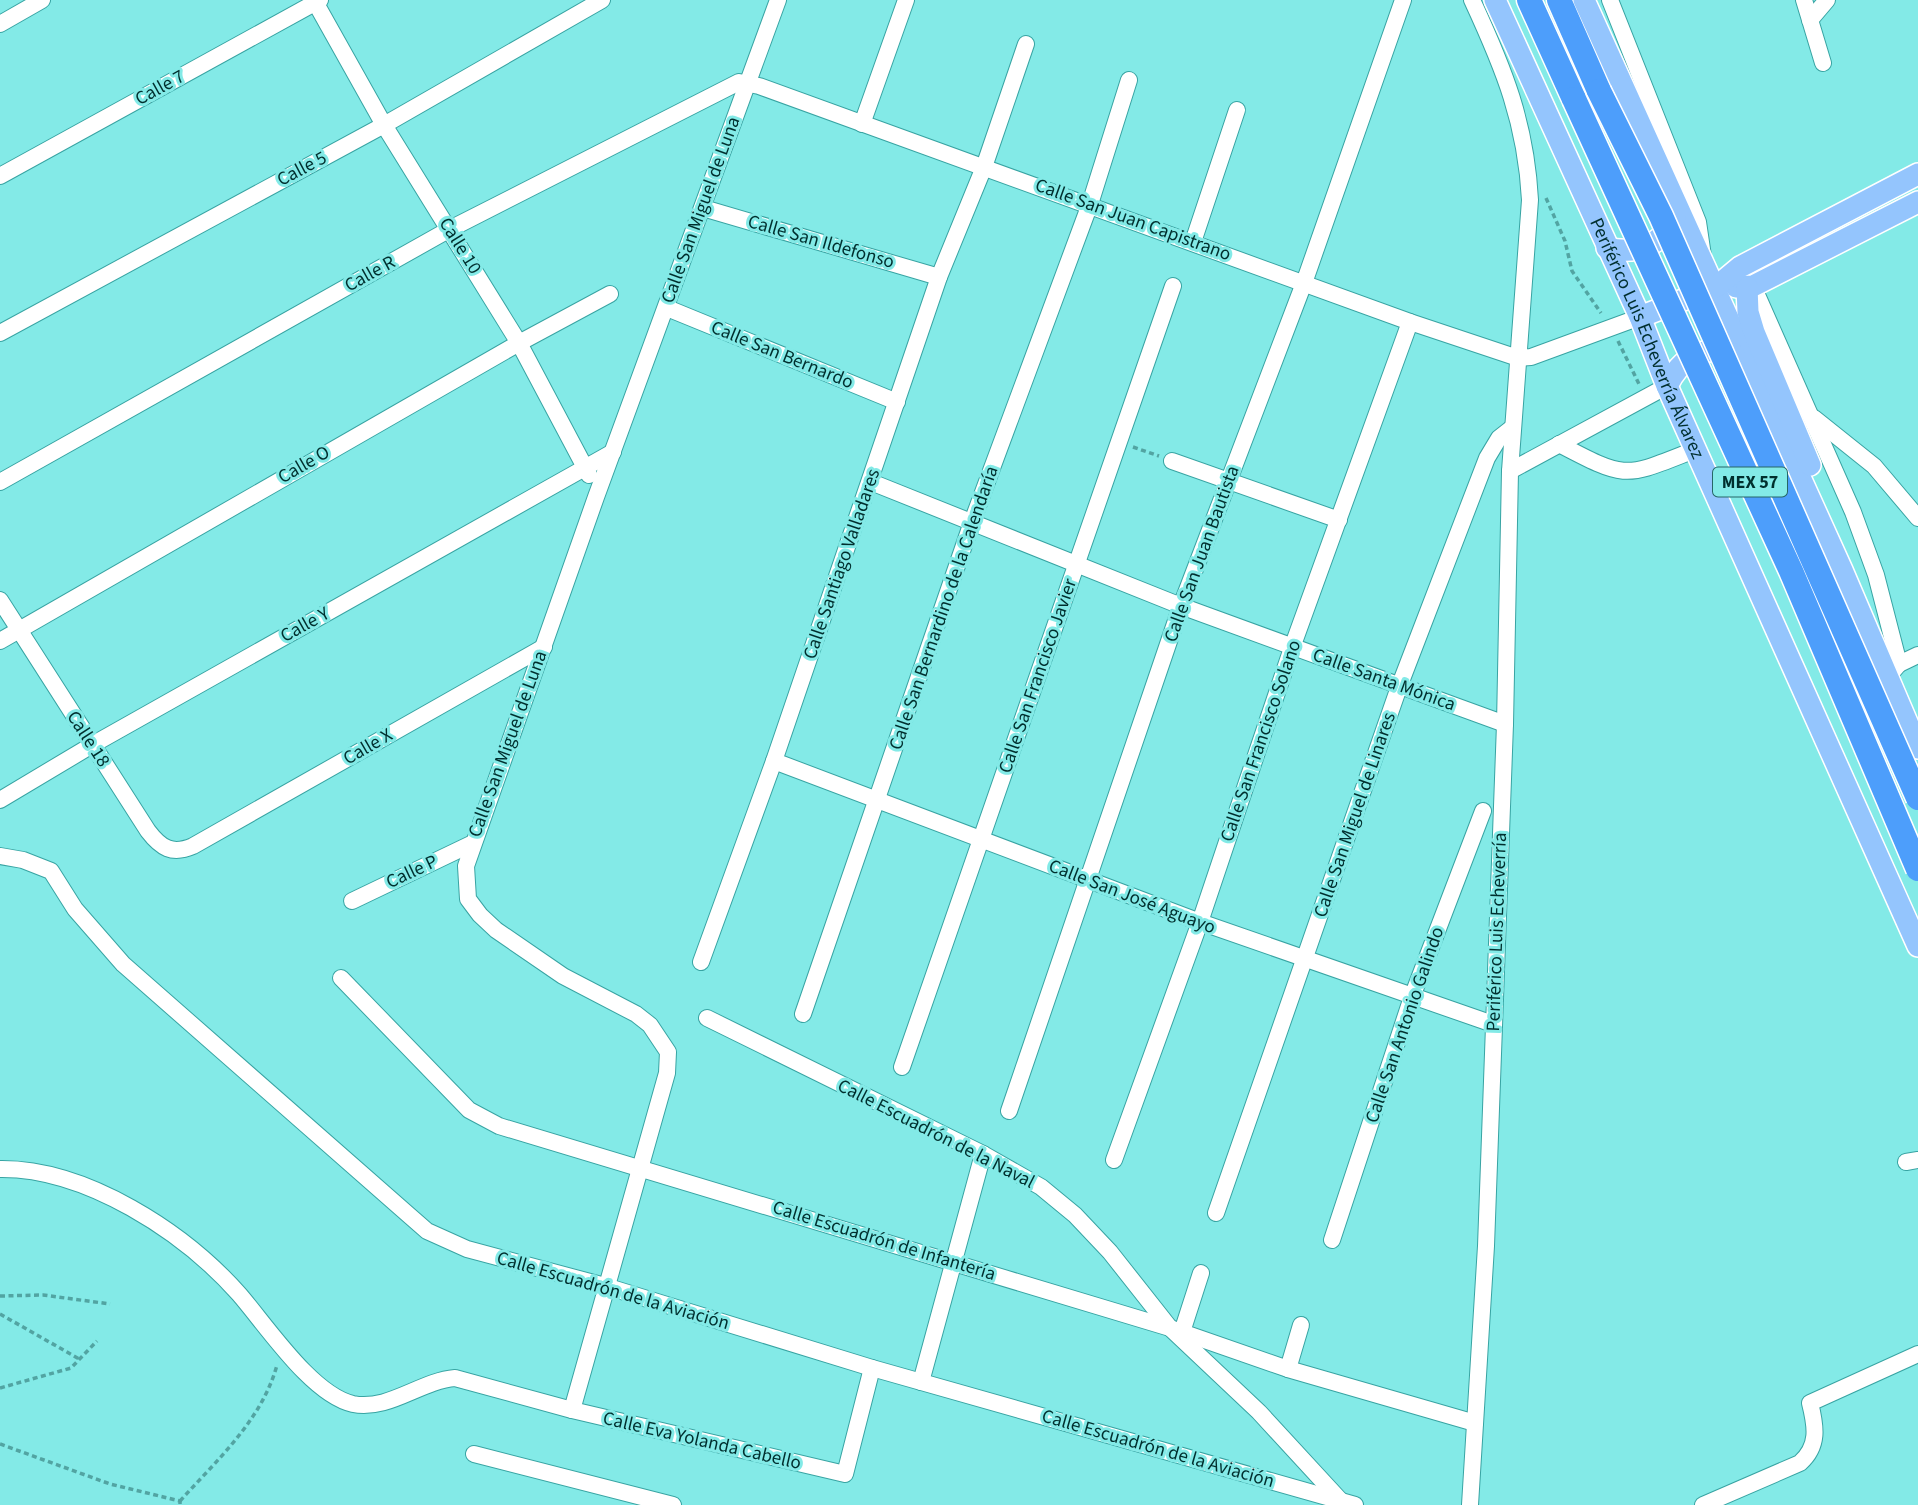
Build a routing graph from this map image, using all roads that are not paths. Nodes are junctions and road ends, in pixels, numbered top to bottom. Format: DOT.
graph roads {
  1 [pos="42,0"];
  2 [pos="602,0"];
  3 [pos="778,0"];
  4 [pos="906,0"];
  5 [pos="1404,0"];
  6 [pos="1472,0"];
  7 [pos="1495,0"];
  8 [pos="1529,0"];
  9 [pos="1559,0"];
  10 [pos="1584,0"];
  11 [pos="1610,0"];
  12 [pos="1804,0"];
  13 [pos="1827,0"];
  14 [pos="316,1"];
  15 [pos="1810,20"];
  16 [pos="0,24"];
  17 [pos="1499,35"];
  18 [pos="1026,44"];
  19 [pos="1823,63"];
  20 [pos="1129,80"];
  21 [pos="747,82"];
  22 [pos="1237,110"];
  23 [pos="862,124"];
  24 [pos="384,125"];
  25 [pos="984,166"];
  26 [pos="1918,174"];
  27 [pos="0,176"];
  28 [pos="1918,202"];
  29 [pos="1090,204"];
  30 [pos="1678,205"];
  31 [pos="703,208"];
  32 [pos="450,229"];
  33 [pos="1192,242"];
  34 [pos="1607,248"];
  35 [pos="1703,259"];
  36 [pos="939,277"];
  37 [pos="1304,283"];
  38 [pos="1173,286"];
  39 [pos="1750,286"];
  40 [pos="1716,287"];
  41 [pos="610,294"];
  42 [pos="667,308"];
  43 [pos="1640,317"];
  44 [pos="1410,323"];
  45 [pos="0,333"];
  46 [pos="519,343"];
  47 [pos="1518,358"];
  48 [pos="1750,364"];
  49 [pos="1667,386"];
  50 [pos="897,402"];
  51 [pos="1812,416"];
  52 [pos="1513,427"];
  53 [pos="1559,444"];
  54 [pos="1697,449"];
  55 [pos="613,452"];
  56 [pos="1172,461"];
  57 [pos="586,467"];
  58 [pos="1510,471"];
  59 [pos="1228,481"];
  60 [pos="0,482"];
  61 [pos="871,482"];
  62 [pos="596,497"];
  63 [pos="1918,518"];
  64 [pos="1339,520"];
  65 [pos="972,522"];
  66 [pos="1076,563"];
  67 [pos="1842,570"];
  68 [pos="0,600"];
  69 [pos="1181,606"];
  70 [pos="18,629"];
  71 [pos="0,641"];
  72 [pos="1293,645"];
  73 [pos="544,647"];
  74 [pos="1918,655"];
  75 [pos="1893,671"];
  76 [pos="1399,687"];
  77 [pos="1505,724"];
  78 [pos="92,745"];
  79 [pos="1918,748"];
  80 [pos="775,761"];
  81 [pos="1918,798"];
  82 [pos="0,800"];
  83 [pos="877,801"];
  84 [pos="1483,811"];
  85 [pos="981,840"];
  86 [pos="471,844"];
  87 [pos="193,846"];
  88 [pos="0,856"];
  89 [pos="1918,869"];
  90 [pos="1088,881"];
  91 [pos="352,901"];
  92 [pos="1200,922"];
  93 [pos="1918,946"];
  94 [pos="1305,960"];
  95 [pos="701,962"];
  96 [pos="341,978"];
  97 [pos="1412,998"];
  98 [pos="803,1014"];
  99 [pos="707,1018"];
  100 [pos="1493,1024"];
  101 [pos="902,1067"];
  102 [pos="1009,1111"];
  103 [pos="983,1154"];
  104 [pos="1114,1160"];
  105 [pos="0,1169"];
  106 [pos="641,1169"];
  107 [pos="1216,1213"];
  108 [pos="1332,1240"];
  109 [pos="953,1262"];
  110 [pos="1201,1273"];
  111 [pos="605,1286"];
  112 [pos="1301,1325"];
  113 [pos="1176,1330"];
  114 [pos="1918,1354"];
  115 [pos="873,1368"];
  116 [pos="1288,1369"];
  117 [pos="921,1382"];
  118 [pos="572,1410"];
  119 [pos="1475,1423"];
  120 [pos="474,1454"];
  121 [pos="1347,1502"];
  122 [pos="673,1505"];
  123 [pos="1469,1505"];
  124 [pos="1703,1505"];
  1 -- 16 [label="street"];
  2 -- 24 [label="street, Calle 5"];
  3 -- 21 [label="street, Calle San Miguel de Luna"];
  4 -- 23 [label="street"];
  5 -- 37 [label="street, Calle San Juan Bautista"];
  6 -- 17 [label="street, Periférico Luis Echeverría Álvarez"];
  7 -- 17 [label="main road, Periférico Luis Echeverría Álvarez"];
  8 -- 89 [label="highway, Periférico Luis Echeverría Álvarez / MEX 57, bridge"];
  9 -- 81 [label="highway, MEX 57, bridge"];
  10 -- 30 [label="main road"];
  11 -- 35 [label="street"];
  12 -- 15 [label="street"];
  13 -- 15 [label="street"];
  14 -- 24 [label="street, Calle 10"];
  14 -- 27 [label="street, Calle 7"];
  15 -- 19 [label="street"];
  17 -- 34 [label="main road, Periférico Luis Echeverría Álvarez"];
  17 -- 47 [label="street, Periférico Luis Echeverría"];
  18 -- 25 [label="street, Calle Santiago Valladares"];
  20 -- 29 [label="street, Calle San Bernardino de la Calendaría"];
  21 -- 23 [label="street, Calle San Juan Capistrano"];
  21 -- 31 [label="street, Calle San Miguel de Luna"];
  21 -- 32 [label="street, Calle R"];
  22 -- 33 [label="street"];
  23 -- 25 [label="street, Calle San Juan Capistrano"];
  24 -- 32 [label="street, Calle 10"];
  24 -- 45 [label="street, Calle 5"];
  25 -- 29 [label="street, Calle San Juan Capistrano"];
  25 -- 36 [label="street, Calle Santiago Valladares"];
  26 -- 40 [label="main road"];
  28 -- 39 [label="main road"];
  29 -- 33 [label="street, Calle San Juan Capistrano"];
  29 -- 65 [label="street, Calle San Bernardino de la Calendaría"];
  30 -- 34 [label="main road"];
  30 -- 35 [label="main road"];
  31 -- 36 [label="street, Calle San Ildefonso"];
  31 -- 42 [label="street, Calle San Miguel de Luna"];
  32 -- 46 [label="street, Calle 10"];
  32 -- 60 [label="street, Calle R"];
  33 -- 37 [label="street, Calle San Juan Capistrano"];
  34 -- 43 [label="main road, Periférico Luis Echeverría Álvarez"];
  35 -- 40 [label="main road"];
  36 -- 50 [label="street, Calle Santiago Valladares"];
  37 -- 44 [label="street, Calle San Juan Capistrano"];
  37 -- 59 [label="street, Calle San Juan Bautista"];
  38 -- 66 [label="street, Calle San Francisco Javier"];
  39 -- 40 [label="main road"];
  39 -- 51 [label="street"];
  39 -- 67 [label="main road"];
  40 -- 43 [label="main road"];
  40 -- 48 [label="main road"];
  41 -- 46 [label="street, Calle O"];
  42 -- 50 [label="street, Calle San Bernardo"];
  42 -- 55 [label="street, Calle San Miguel de Luna"];
  43 -- 47 [label="street"];
  43 -- 49 [label="main road, Periférico Luis Echeverría Álvarez"];
  44 -- 47 [label="street, Calle San Juan Capistrano"];
  44 -- 64 [label="street, Calle San Francisco Solano"];
  46 -- 57 [label="street, Calle 10"];
  46 -- 70 [label="street, Calle O"];
  47 -- 52 [label="street, Periférico Luis Echeverría"];
  48 -- 49 [label="main road"];
  48 -- 67 [label="main road"];
  49 -- 53 [label="street"];
  49 -- 54 [label="main road, Periférico Luis Echeverría Álvarez"];
  50 -- 61 [label="street, Calle Santiago Valladares"];
  51 -- 63 [label="street"];
  51 -- 75 [label="street"];
  52 -- 58 [label="street, Periférico Luis Echeverría"];
  52 -- 76 [label="street, Calle San Miguel de Linares"];
  53 -- 54 [label="street"];
  53 -- 58 [label="street"];
  54 -- 93 [label="main road, Periférico Luis Echeverría Álvarez"];
  55 -- 57 [label="street, Calle Y"];
  55 -- 62 [label="street, Calle San Miguel de Luna"];
  56 -- 59 [label="street"];
  57 -- 62 [label="street, Calle 10"];
  57 -- 78 [label="street, Calle Y"];
  58 -- 77 [label="street, Periférico Luis Echeverría"];
  59 -- 64 [label="street"];
  59 -- 69 [label="street, Calle San Juan Bautista"];
  61 -- 65 [label="street, Calle Santa Mónica"];
  61 -- 80 [label="street, Calle Santiago Valladares"];
  62 -- 73 [label="street, Calle San Miguel de Luna"];
  64 -- 72 [label="street, Calle San Francisco Solano"];
  65 -- 66 [label="street, Calle Santa Mónica"];
  65 -- 83 [label="street, Calle San Bernardino de la Calendaría"];
  66 -- 69 [label="street, Calle Santa Mónica"];
  66 -- 85 [label="street, Calle San Francisco Javier"];
  67 -- 75 [label="main road"];
  68 -- 70 [label="street, Calle 18"];
  69 -- 72 [label="street, Calle Santa Mónica"];
  69 -- 90 [label="street, Calle San Juan Bautista"];
  70 -- 71 [label="street, Calle O"];
  70 -- 78 [label="street, Calle 18"];
  72 -- 76 [label="street, Calle Santa Mónica"];
  72 -- 92 [label="street, Calle San Francisco Solano"];
  73 -- 86 [label="street, Calle San Miguel de Luna"];
  73 -- 87 [label="street, Calle X"];
  74 -- 75 [label="street"];
  75 -- 79 [label="main road"];
  76 -- 77 [label="street, Calle Santa Mónica"];
  76 -- 94 [label="street, Calle San Miguel de Linares"];
  77 -- 100 [label="street, Periférico Luis Echeverría"];
  78 -- 82 [label="street, Calle Y"];
  78 -- 87 [label="street, Calle 18"];
  80 -- 83 [label="street, Calle San José Aguayo"];
  80 -- 95 [label="street, Calle Santiago Valladares"];
  83 -- 85 [label="street, Calle San José Aguayo"];
  83 -- 98 [label="street, Calle San Bernardino de la Calendaría"];
  84 -- 97 [label="street, Calle San Antonio Galindo"];
  85 -- 90 [label="street, Calle San José Aguayo"];
  85 -- 101 [label="street, Calle San Francisco Javier"];
  86 -- 91 [label="street, Calle P"];
  86 -- 106 [label="street, Calle San Miguel de Luna"];
  88 -- 111 [label="street, Calle Escuadrón de la Aviación"];
  90 -- 92 [label="street, Calle San José Aguayo"];
  90 -- 102 [label="street, Calle San Juan Bautista"];
  92 -- 94 [label="street, Calle San José Aguayo"];
  92 -- 104 [label="street, Calle San Francisco Solano"];
  94 -- 97 [label="street, Calle San José Aguayo"];
  94 -- 107 [label="street, Calle San Miguel de Linares"];
  96 -- 106 [label="street, Calle Escuadrón de Infantería"];
  97 -- 100 [label="street, Calle San José Aguayo"];
  97 -- 108 [label="street, Calle San Antonio Galindo"];
  99 -- 103 [label="street, Calle Escuadrón de la Naval"];
  100 -- 119 [label="street, Periférico Luis Echeverría"];
  103 -- 109 [label="street"];
  103 -- 113 [label="street, Calle Escuadrón de la Naval"];
  105 -- 118 [label="street, Calle Eva Yolanda Cabello"];
  106 -- 109 [label="street, Calle Escuadrón de Infantería"];
  106 -- 111 [label="street, Calle San Miguel de Luna"];
  109 -- 113 [label="street, Calle Escuadrón de Infantería"];
  109 -- 117 [label="street"];
  110 -- 113 [label="street"];
  111 -- 115 [label="street, Calle Escuadrón de la Aviación"];
  111 -- 118 [label="street, Calle San Miguel de Luna"];
  112 -- 116 [label="street"];
  113 -- 116 [label="street, Calle Escuadrón de Infantería"];
  113 -- 121 [label="street, Calle Escuadrón de la Naval"];
  114 -- 124 [label="street"];
  115 -- 117 [label="street, Calle Escuadrón de la Aviación"];
  115 -- 118 [label="street, Calle Eva Yolanda Cabello"];
  116 -- 119 [label="street, Calle Escuadrón de Infantería"];
  117 -- 121 [label="street, Calle Escuadrón de la Aviación"];
  119 -- 123 [label="street, Periférico Luis Echeverría"];
  120 -- 122 [label="street"];
}
